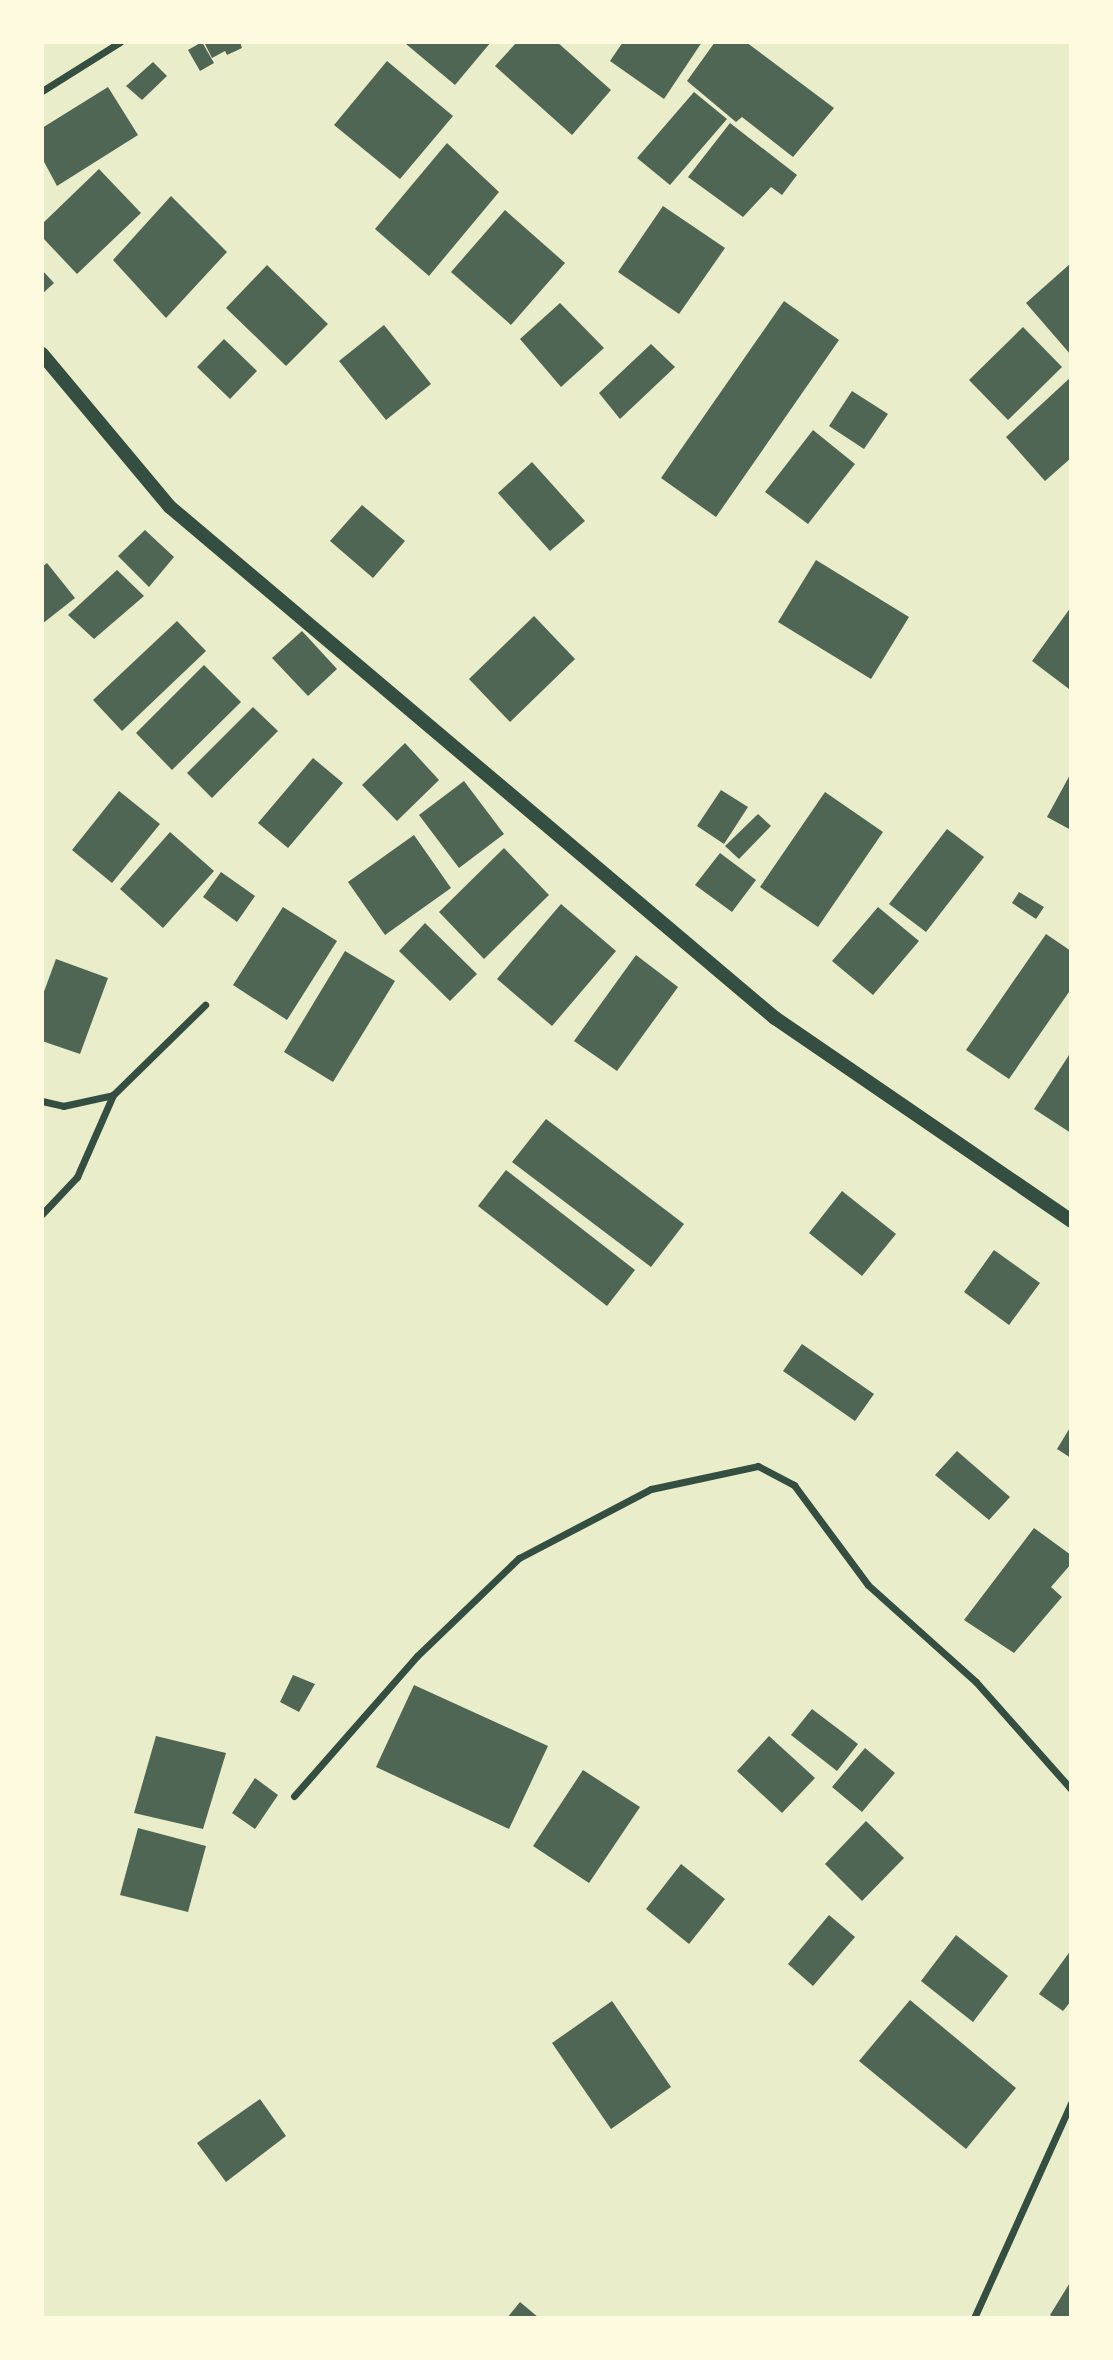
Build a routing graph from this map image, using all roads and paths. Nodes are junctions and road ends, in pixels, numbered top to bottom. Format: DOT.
graph roads {
  1 [pos="120,42"];
  2 [pos="42,91"];
  3 [pos="42,354"];
  4 [pos="205,1005"];
  5 [pos="113,1095"];
  6 [pos="42,1101"];
  7 [pos="42,1214"];
  8 [pos="1071,1221"];
  9 [pos="1071,1789"];
  10 [pos="294,1796"];
  11 [pos="1071,2103"];
  12 [pos="974,2318"];
  1 -- 2 [label="street"];
  3 -- 8 [label="main road"];
  4 -- 5 [label="street"];
  5 -- 6 [label="street"];
  5 -- 7 [label="street"];
  9 -- 10 [label="street"];
  11 -- 12 [label="street"];
}
